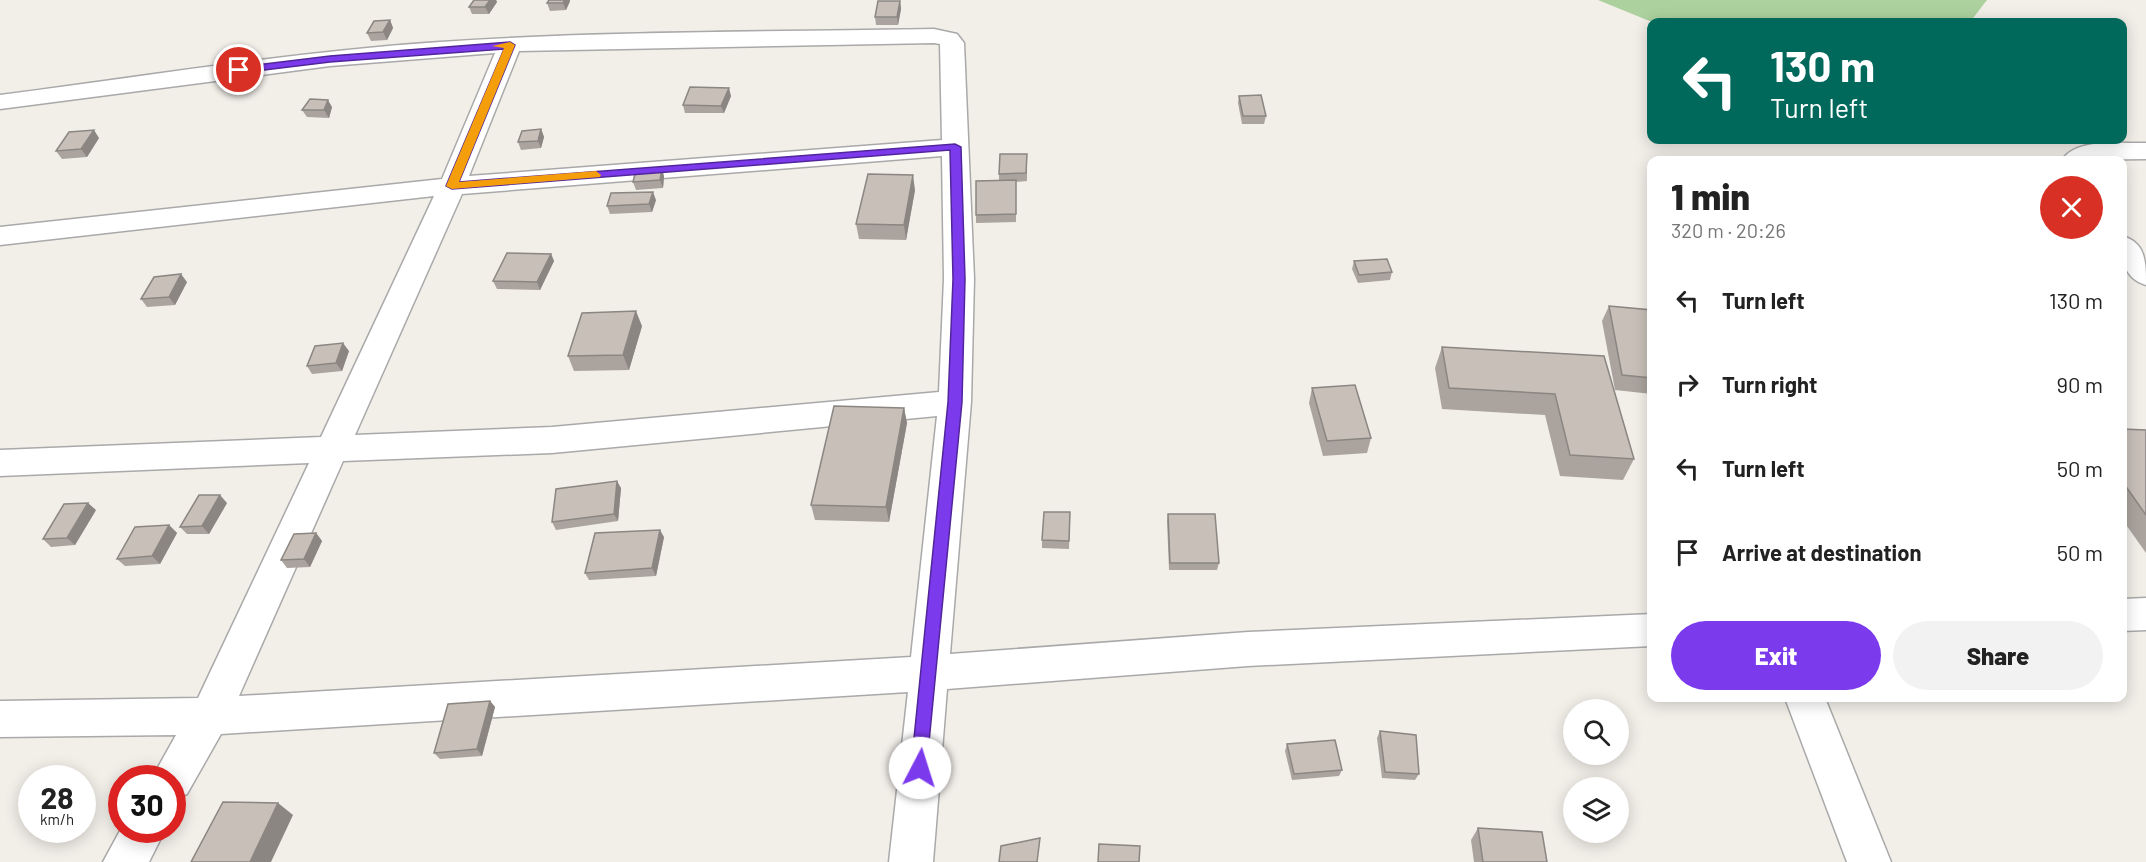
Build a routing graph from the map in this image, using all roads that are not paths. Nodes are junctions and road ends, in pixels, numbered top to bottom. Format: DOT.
graph roads {
  1 [pos="510,45"];
  2 [pos="0,102"];
  3 [pos="955,147"];
  4 [pos="2146,152"];
  5 [pos="2082,156"];
  6 [pos="452,186"];
  7 [pos="0,236"];
  8 [pos="2127,251"];
  9 [pos="2146,275"];
  10 [pos="955,402"];
  11 [pos="329,450"];
  12 [pos="0,463"];
  13 [pos="2146,614"];
  14 [pos="2127,615"];
  15 [pos="1647,630"];
  16 [pos="928,673"];
  17 [pos="1806,702"];
  18 [pos="210,716"];
  19 [pos="0,719"];
  20 [pos="181,765"];
  21 [pos="136,843"];
  22 [pos="125,862"];
  23 [pos="912,862"];
  24 [pos="1869,862"];
  1 -- 2 [label="street"];
  1 -- 3 [label="street"];
  1 -- 6 [label="street"];
  3 -- 6 [label="street"];
  3 -- 10 [label="street"];
  4 -- 5 [label="street"];
  6 -- 7 [label="street"];
  6 -- 11 [label="street"];
  8 -- 9 [label="street"];
  10 -- 11 [label="street"];
  10 -- 16 [label="street"];
  11 -- 12 [label="street"];
  11 -- 18 [label="street"];
  13 -- 14 [label="street"];
  15 -- 16 [label="street"];
  16 -- 18 [label="street"];
  16 -- 23 [label="street"];
  17 -- 24 [label="street"];
  18 -- 19 [label="street"];
  18 -- 20 [label="street"];
  21 -- 22 [label="street"];
}
